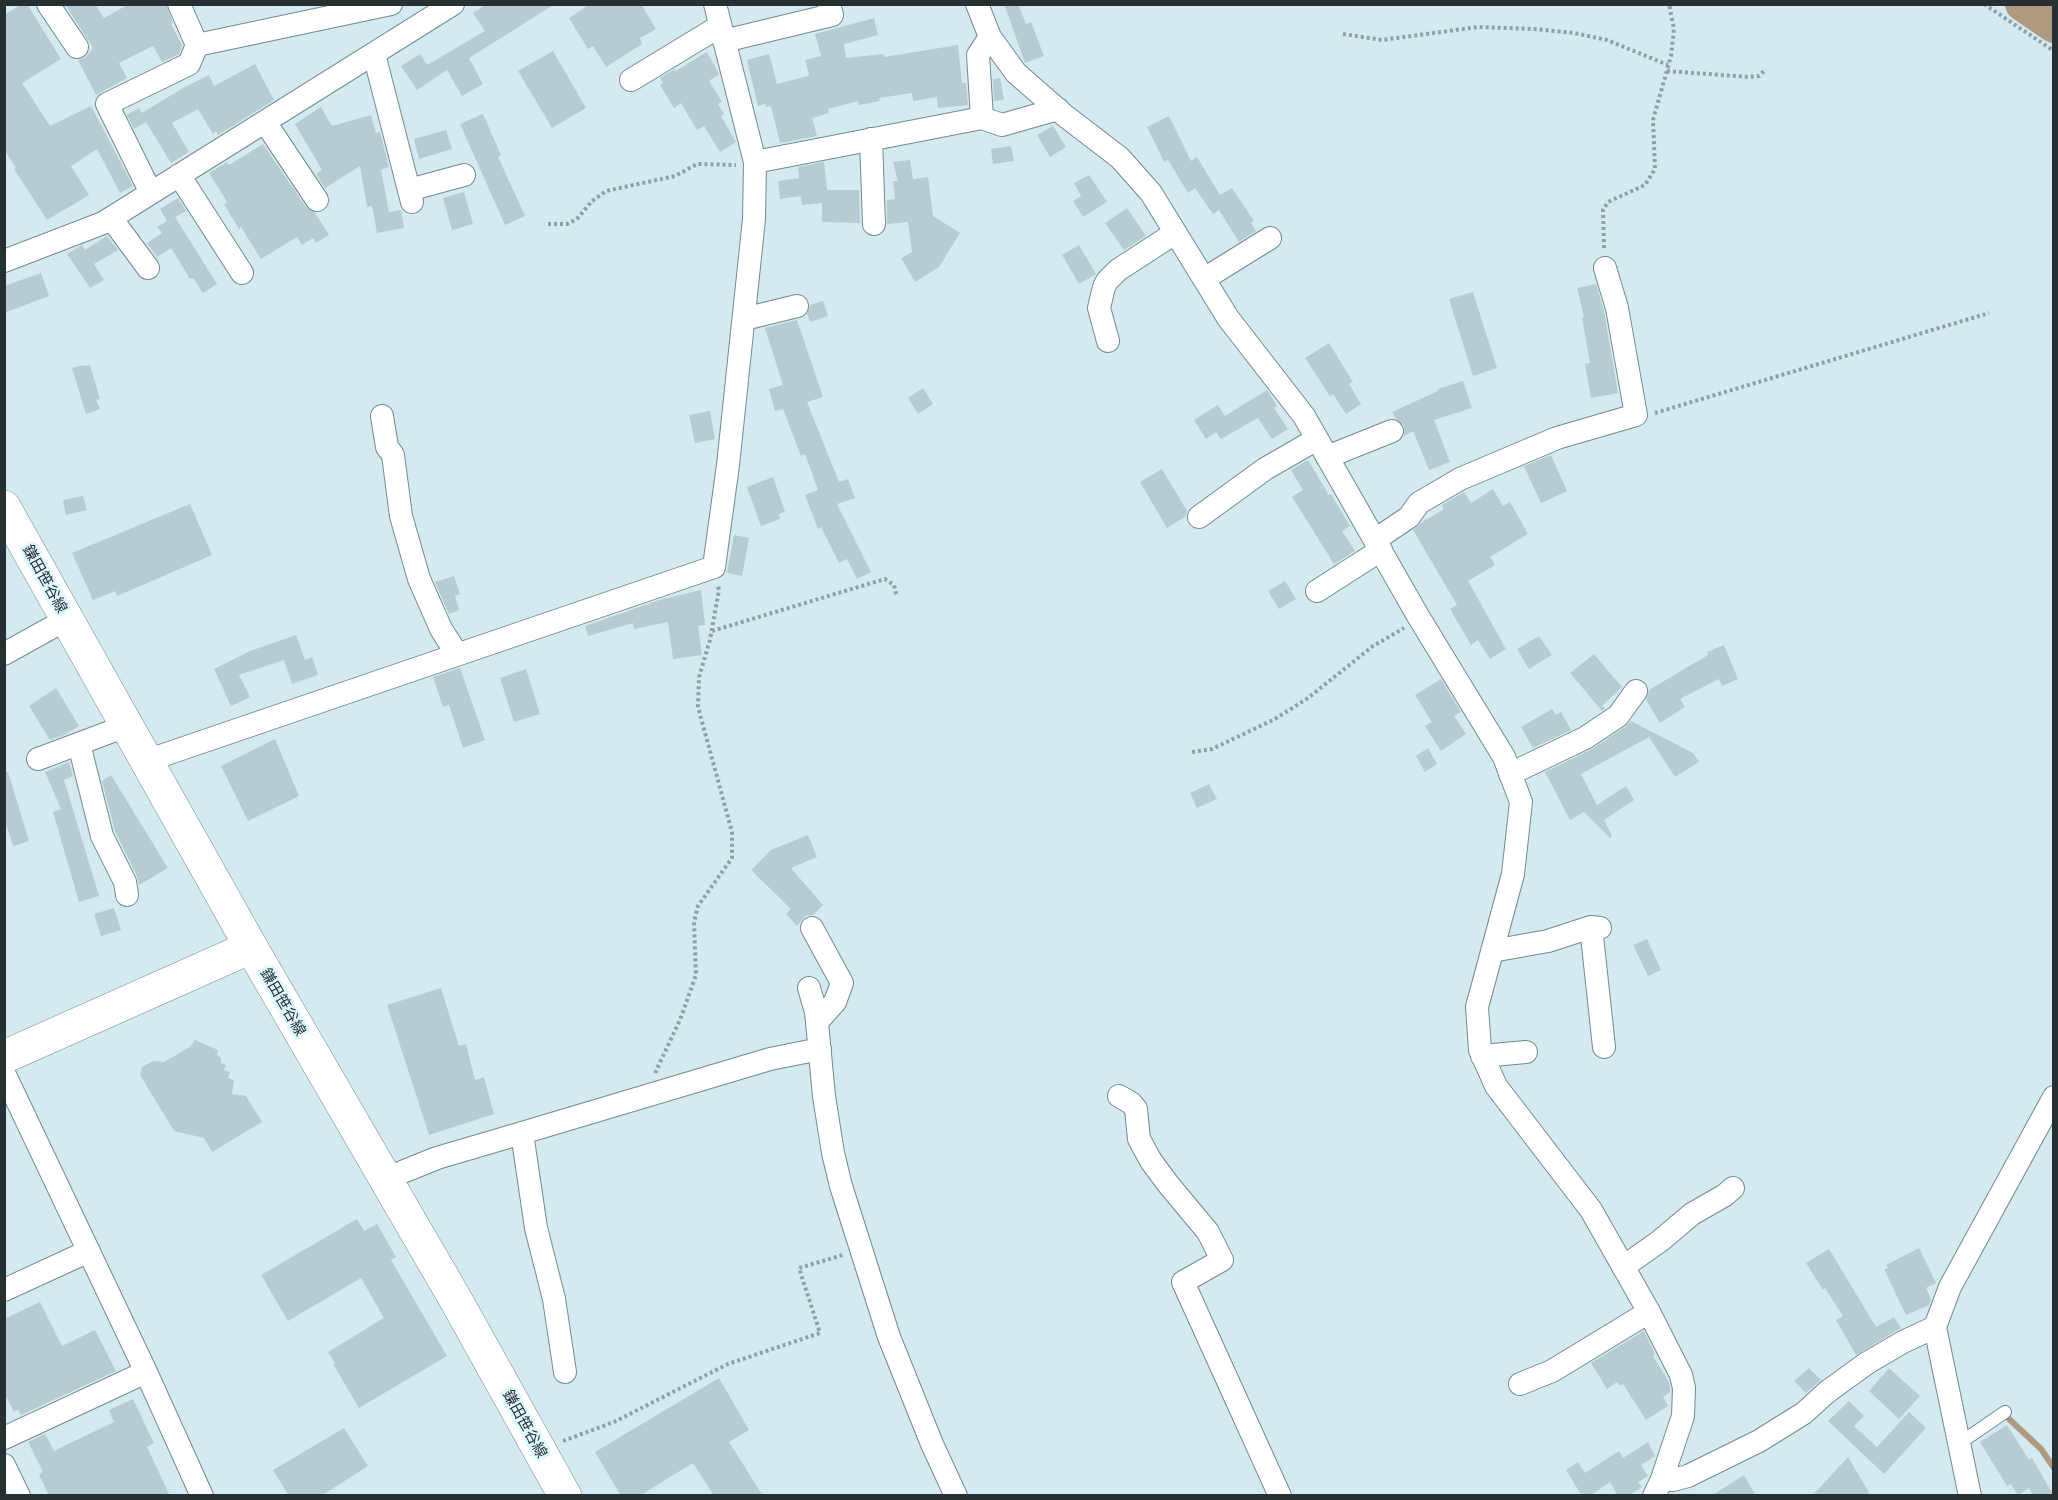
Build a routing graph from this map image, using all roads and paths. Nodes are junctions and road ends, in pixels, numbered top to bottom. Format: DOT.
graph roads {
  1 [pos="48,4"];
  2 [pos="179,4"];
  3 [pos="391,4"];
  4 [pos="453,4"];
  5 [pos="715,4"];
  6 [pos="829,4"];
  7 [pos="977,4"];
  8 [pos="1669,4"];
  9 [pos="1984,4"];
  10 [pos="291,15"];
  11 [pos="722,34"];
  12 [pos="1343,34"];
  13 [pos="990,37"];
  14 [pos="197,45"];
  15 [pos="77,47"];
  16 [pos="2054,51"];
  17 [pos="374,54"];
  18 [pos="1668,65"];
  19 [pos="1766,69"];
  20 [pos="1666,71"];
  21 [pos="631,80"];
  22 [pos="1058,109"];
  23 [pos="982,118"];
  24 [pos="265,122"];
  25 [pos="871,140"];
  26 [pos="755,162"];
  27 [pos="179,175"];
  28 [pos="464,175"];
  29 [pos="151,193"];
  30 [pos="317,200"];
  31 [pos="111,218"];
  32 [pos="548,224"];
  33 [pos="874,224"];
  34 [pos="1175,233"];
  35 [pos="1270,238"];
  36 [pos="4,261"];
  37 [pos="148,268"];
  38 [pos="1605,268"];
  39 [pos="242,273"];
  40 [pos="1204,279"];
  41 [pos="797,306"];
  42 [pos="1989,313"];
  43 [pos="744,319"];
  44 [pos="1108,341"];
  45 [pos="1636,415"];
  46 [pos="382,416"];
  47 [pos="1392,431"];
  48 [pos="1322,448"];
  49 [pos="4,507"];
  50 [pos="1199,517"];
  51 [pos="1378,545"];
  52 [pos="714,567"];
  53 [pos="1317,591"];
  54 [pos="897,597"];
  55 [pos="1420,618"];
  56 [pos="67,619"];
  57 [pos="712,631"];
  58 [pos="4,654"];
  59 [pos="457,654"];
  60 [pos="1636,691"];
  61 [pos="126,726"];
  62 [pos="79,744"];
  63 [pos="1192,752"];
  64 [pos="38,759"];
  65 [pos="146,761"];
  66 [pos="1510,774"];
  67 [pos="127,895"];
  68 [pos="812,928"];
  69 [pos="251,947"];
  70 [pos="1492,951"];
  71 [pos="809,988"];
  72 [pos="817,1022"];
  73 [pos="1604,1047"];
  74 [pos="820,1049"];
  75 [pos="1526,1052"];
  76 [pos="1482,1056"];
  77 [pos="4,1057"];
  78 [pos="4,1073"];
  79 [pos="646,1096"];
  80 [pos="1119,1096"];
  81 [pos="2054,1097"];
  82 [pos="522,1133"];
  83 [pos="386,1179"];
  84 [pos="1733,1188"];
  85 [pos="861,1249"];
  86 [pos="89,1251"];
  87 [pos="1623,1267"];
  88 [pos="4,1290"];
  89 [pos="1649,1312"];
  90 [pos="1935,1327"];
  91 [pos="146,1372"];
  92 [pos="565,1372"];
  93 [pos="1520,1384"];
  94 [pos="2005,1412"];
  95 [pos="4,1438"];
  96 [pos="1960,1443"];
  97 [pos="539,1449"];
  98 [pos="4,1465"];
  99 [pos="1658,1487"];
  100 [pos="19,1496"];
  101 [pos="202,1496"];
  102 [pos="565,1496"];
  103 [pos="956,1496"];
  104 [pos="1280,1496"];
  105 [pos="1970,1496"];
  1 -- 15 [label="street"];
  2 -- 14 [label="street"];
  3 -- 10 [label="street"];
  4 -- 17 [label="street"];
  5 -- 11 [label="street"];
  6 -- 11 [label="street"];
  7 -- 13 [label="street"];
  8 -- 18 [label="path"];
  9 -- 16 [label="path"];
  10 -- 14 [label="street"];
  11 -- 21 [label="street"];
  11 -- 26 [label="street"];
  12 -- 18 [label="path"];
  13 -- 22 [label="street"];
  13 -- 23 [label="street"];
  14 -- 29 [label="street"];
  17 -- 24 [label="street"];
  17 -- 28 [label="street"];
  18 -- 20 [label="path"];
  19 -- 20 [label="path"];
  20 -- 38 [label="path"];
  22 -- 23 [label="street"];
  22 -- 34 [label="street"];
  23 -- 25 [label="street"];
  24 -- 27 [label="street"];
  24 -- 30 [label="street"];
  25 -- 26 [label="street"];
  25 -- 33 [label="street"];
  26 -- 32 [label="path"];
  26 -- 43 [label="street"];
  27 -- 29 [label="street"];
  27 -- 39 [label="street"];
  29 -- 31 [label="street"];
  31 -- 36 [label="street"];
  31 -- 37 [label="street"];
  34 -- 40 [label="street"];
  34 -- 44 [label="street"];
  35 -- 40 [label="street"];
  38 -- 45 [label="street"];
  40 -- 48 [label="street"];
  41 -- 43 [label="street"];
  42 -- 45 [label="path"];
  43 -- 52 [label="street"];
  45 -- 51 [label="street"];
  46 -- 59 [label="street"];
  47 -- 48 [label="street"];
  48 -- 50 [label="street"];
  48 -- 51 [label="street"];
  49 -- 56 [label="street, 鎌田笹谷線"];
  51 -- 53 [label="street"];
  51 -- 55 [label="street"];
  52 -- 57 [label="path"];
  52 -- 59 [label="street"];
  54 -- 57 [label="path"];
  55 -- 63 [label="path"];
  55 -- 66 [label="street"];
  56 -- 58 [label="street"];
  56 -- 61 [label="street, 鎌田笹谷線"];
  57 -- 79 [label="path"];
  59 -- 65 [label="street"];
  60 -- 66 [label="street"];
  61 -- 62 [label="street"];
  61 -- 65 [label="street, 鎌田笹谷線"];
  62 -- 64 [label="street"];
  62 -- 67 [label="street"];
  65 -- 69 [label="street, 鎌田笹谷線"];
  66 -- 70 [label="street"];
  68 -- 72 [label="street"];
  69 -- 77 [label="street"];
  69 -- 83 [label="street, 鎌田笹谷線"];
  70 -- 73 [label="street"];
  70 -- 76 [label="street"];
  71 -- 72 [label="street"];
  72 -- 74 [label="street"];
  74 -- 79 [label="street"];
  74 -- 85 [label="street"];
  75 -- 76 [label="street"];
  76 -- 87 [label="street"];
  78 -- 86 [label="street"];
  79 -- 82 [label="street"];
  80 -- 104 [label="street"];
  81 -- 90 [label="street"];
  82 -- 83 [label="street"];
  82 -- 92 [label="street"];
  83 -- 97 [label="street, 鎌田笹谷線"];
  84 -- 87 [label="street"];
  85 -- 97 [label="path"];
  85 -- 103 [label="street"];
  86 -- 88 [label="street"];
  86 -- 91 [label="street"];
  87 -- 89 [label="street"];
  89 -- 93 [label="street"];
  89 -- 99 [label="street"];
  90 -- 96 [label="street"];
  90 -- 99 [label="street"];
  91 -- 95 [label="street"];
  91 -- 101 [label="street"];
  94 -- 96 [label="lane"];
  96 -- 105 [label="street"];
  97 -- 102 [label="street, 鎌田笹谷線"];
  98 -- 100 [label="street"];
}
